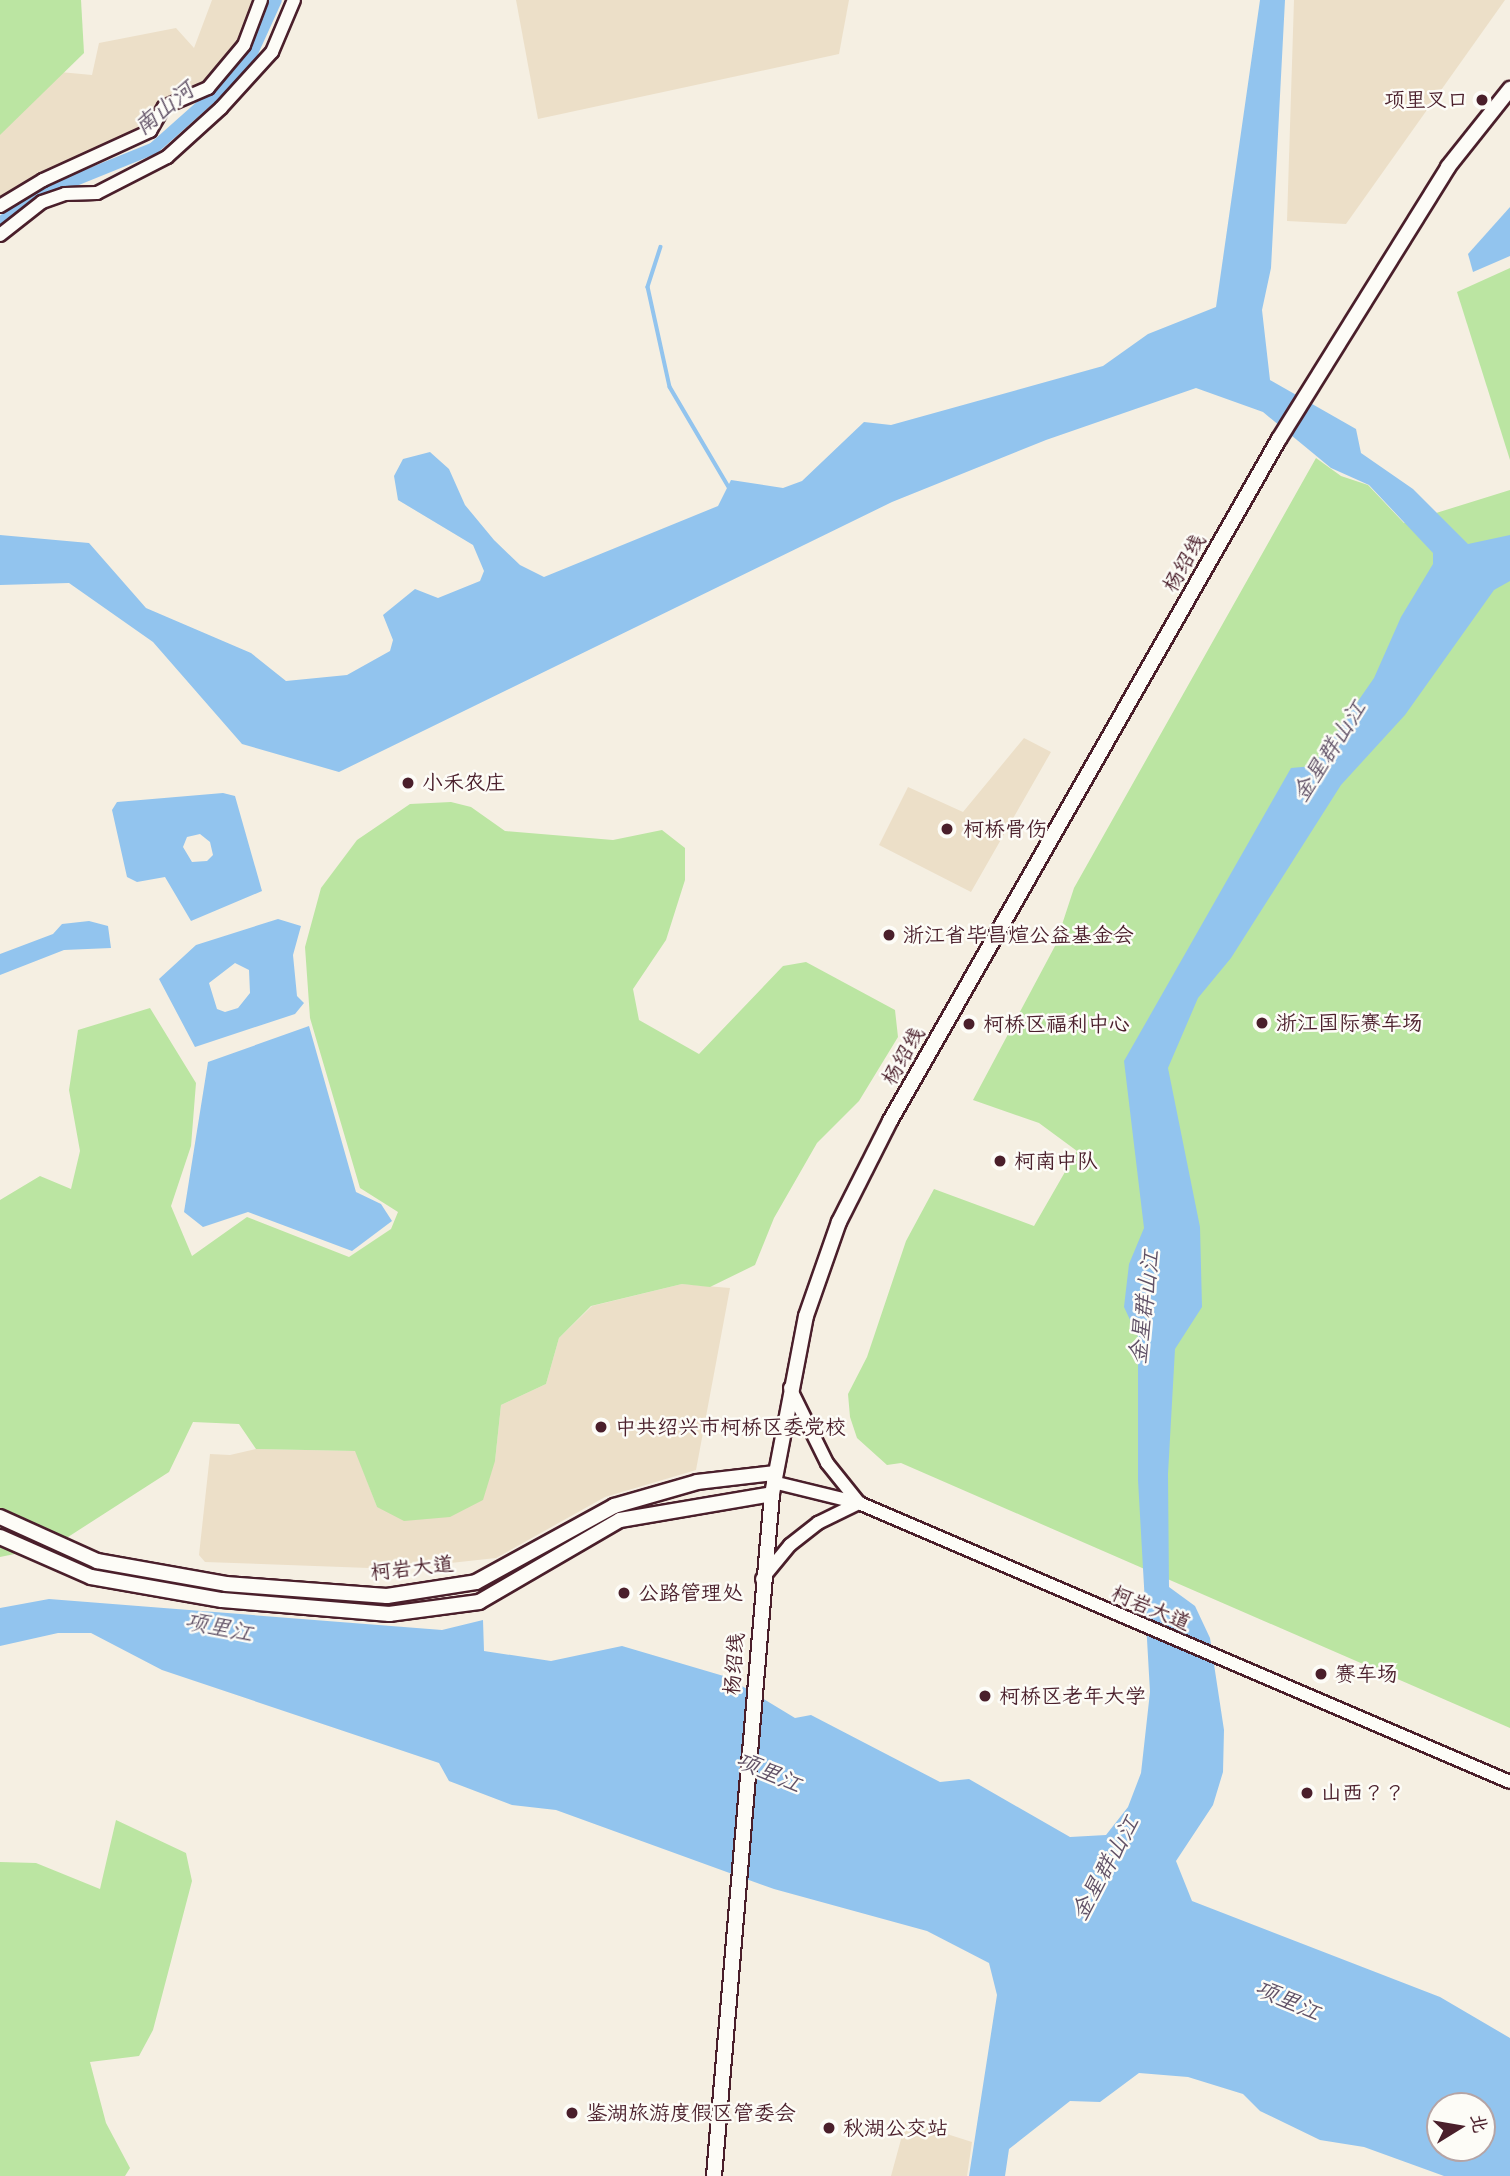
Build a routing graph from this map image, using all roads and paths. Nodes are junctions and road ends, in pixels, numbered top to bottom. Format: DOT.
graph roads {
  1 [pos="261,0"];
  2 [pos="294,0"];
  3 [pos="208,88"];
  4 [pos="1510,89"];
  5 [pos="221,108"];
  6 [pos="0,206"];
  7 [pos="0,235"];
  8 [pos="790,1388"];
  9 [pos="774,1483"];
  10 [pos="859,1503"];
  11 [pos="0,1517"];
  12 [pos="0,1537"];
  13 [pos="762,1579"];
  14 [pos="1510,1782"];
  15 [pos="714,2176"];
  1 -- 3 [label="street"];
  2 -- 5 [label="street"];
  3 -- 5 [label="street"];
  3 -- 6 [label="street"];
  4 -- 8 [label="main road, 杨绍线"];
  5 -- 7 [label="street"];
  8 -- 9 [label="main road, 杨绍线"];
  8 -- 10 [label="street"];
  9 -- 10 [label="street, 柯岩大道"];
  9 -- 11 [label="main road, 柯岩大道"];
  9 -- 12 [label="main road, 柯岩大道"];
  9 -- 13 [label="main road, 杨绍线"];
  10 -- 13 [label="street"];
  10 -- 14 [label="street, 柯岩大道"];
  13 -- 15 [label="main road, 杨绍线"];
}
